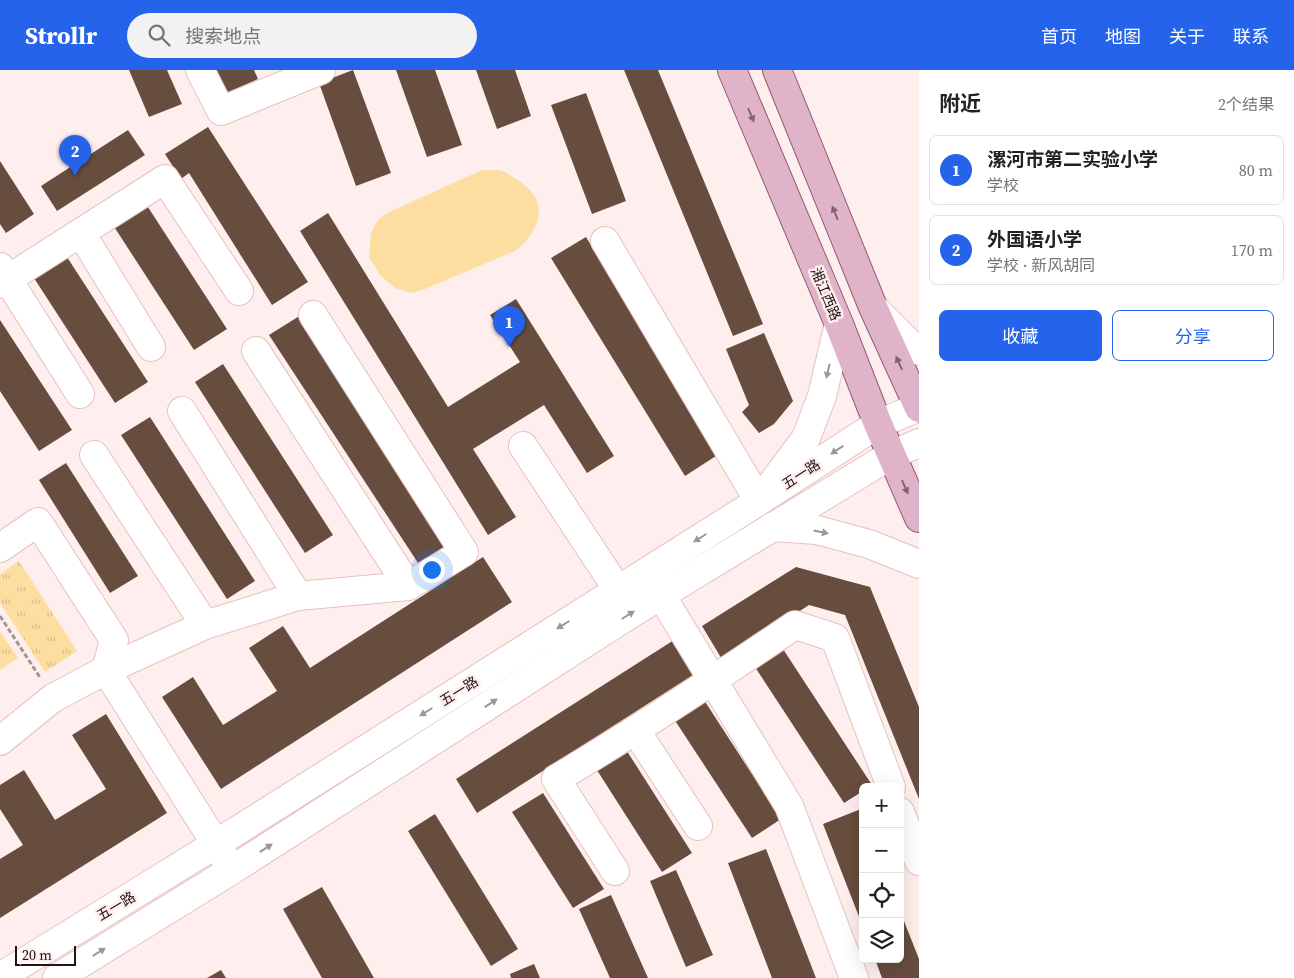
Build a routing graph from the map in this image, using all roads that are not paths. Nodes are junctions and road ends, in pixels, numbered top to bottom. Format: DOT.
graph roads {
  1 [pos="200,70"];
  2 [pos="321,70"];
  3 [pos="732,70"];
  4 [pos="777,70"];
  5 [pos="81,233"];
  6 [pos="605,241"];
  7 [pos="3,277"];
  8 [pos="239,291"];
  9 [pos="873,307"];
  10 [pos="313,314"];
  11 [pos="839,324"];
  12 [pos="151,348"];
  13 [pos="256,351"];
  14 [pos="919,351"];
  15 [pos="80,394"];
  16 [pos="919,408"];
  17 [pos="182,411"];
  18 [pos="878,424"];
  19 [pos="919,443"];
  20 [pos="523,446"];
  21 [pos="94,455"];
  22 [pos="891,455"];
  23 [pos="759,500"];
  24 [pos="919,518"];
  25 [pos="772,527"];
  26 [pos="0,548"];
  27 [pos="919,564"];
  28 [pos="408,586"];
  29 [pos="618,590"];
  30 [pos="661,595"];
  31 [pos="298,596"];
  32 [pos="205,625"];
  33 [pos="106,670"];
  34 [pos="713,681"];
  35 [pos="636,731"];
  36 [pos="0,741"];
  37 [pos="889,783"];
  38 [pos="904,822"];
  39 [pos="698,826"];
  40 [pos="216,844"];
  41 [pos="919,861"];
  42 [pos="232,870"];
  43 [pos="616,871"];
  44 [pos="0,977"];
  45 [pos="57,978"];
  46 [pos="854,978"];
  1 -- 2 [label="street"];
  3 -- 11 [label="main road, 湘江西路, one-way"];
  9 -- 4 [label="main road, one-way"];
  5 -- 7 [label="street"];
  5 -- 8 [label="street"];
  5 -- 12 [label="street"];
  6 -- 23 [label="street"];
  7 -- 15 [label="street"];
  9 -- 14 [label="street"];
  16 -- 9 [label="main road, one-way"];
  10 -- 28 [label="street"];
  11 -- 18 [label="main road, 湘江西路"];
  11 -- 23 [label="street, one-way"];
  13 -- 28 [label="street"];
  16 -- 18 [label="street, 五一路"];
  17 -- 31 [label="street"];
  18 -- 22 [label="main road, 湘江西路"];
  18 -- 23 [label="street, 五一路, one-way"];
  19 -- 22 [label="street, 五一路"];
  20 -- 29 [label="street"];
  21 -- 32 [label="street"];
  22 -- 24 [label="main road, 湘江西路, one-way"];
  22 -- 25 [label="street, 五一路"];
  23 -- 29 [label="street, 五一路, one-way"];
  25 -- 27 [label="street, one-way"];
  25 -- 30 [label="street, 五一路"];
  26 -- 33 [label="street"];
  28 -- 31 [label="street"];
  29 -- 40 [label="street, 五一路, one-way"];
  30 -- 34 [label="street"];
  42 -- 30 [label="street, 五一路, one-way"];
  31 -- 32 [label="street"];
  32 -- 33 [label="street"];
  33 -- 36 [label="street"];
  33 -- 40 [label="street"];
  34 -- 35 [label="street"];
  34 -- 37 [label="street"];
  34 -- 46 [label="street"];
  35 -- 39 [label="street"];
  35 -- 43 [label="street"];
  38 -- 41 [label="street"];
  40 -- 42 [label="street"];
  40 -- 44 [label="street, 五一路"];
  45 -- 42 [label="street, 五一路, one-way"];
}
